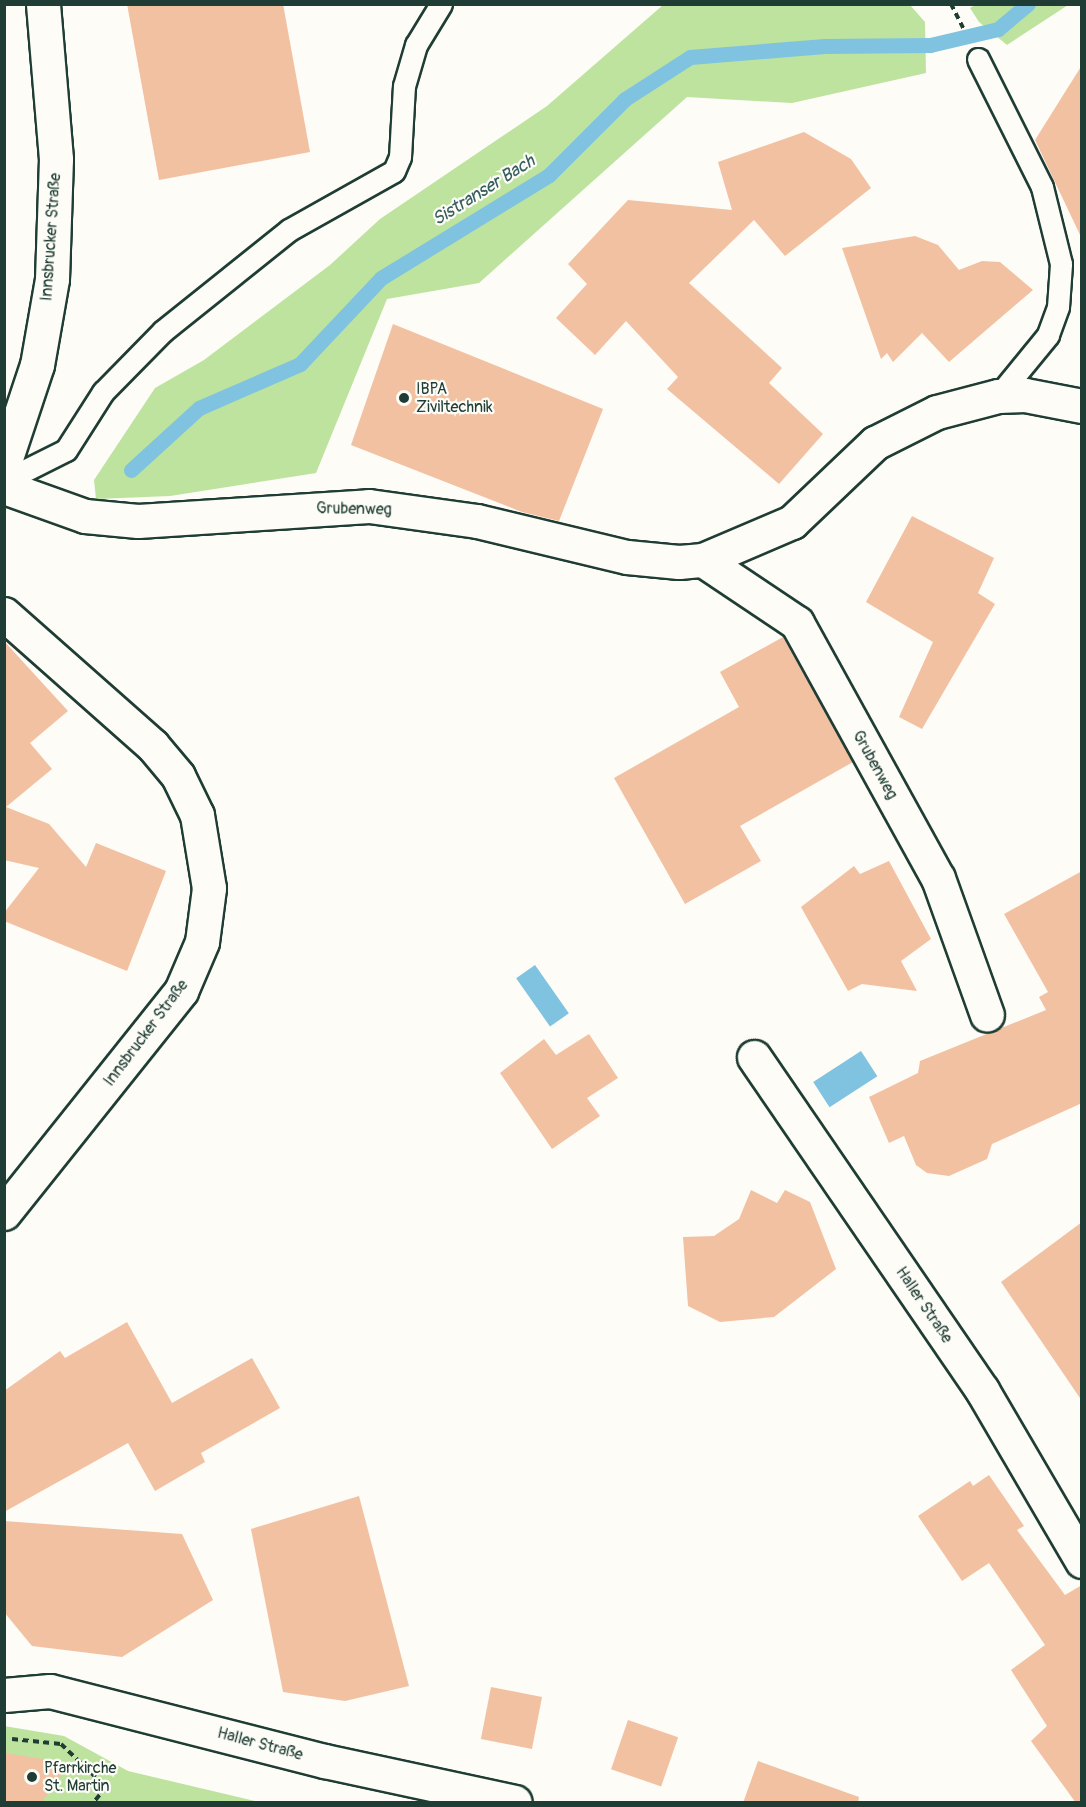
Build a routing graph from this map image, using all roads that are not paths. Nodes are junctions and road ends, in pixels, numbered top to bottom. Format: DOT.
graph roads {
  1 [pos="43,4"];
  2 [pos="441,4"];
  3 [pos="978,59"];
  4 [pos="998,396"];
  5 [pos="1082,406"];
  6 [pos="4,464"];
  7 [pos="4,481"];
  8 [pos="4,487"];
  9 [pos="703,560"];
  10 [pos="4,614"];
  11 [pos="987,1015"];
  12 [pos="754,1057"];
  13 [pos="4,1213"];
  14 [pos="1082,1561"];
  15 [pos="4,1695"];
  16 [pos="515,1803"];
  1 -- 6 [label="street, Innsbrucker Straße"];
  2 -- 7 [label="lane"];
  3 -- 4 [label="lane"];
  4 -- 5 [label="street, Grubenweg"];
  4 -- 9 [label="street, Grubenweg"];
  8 -- 9 [label="street, Grubenweg"];
  9 -- 11 [label="street, Grubenweg"];
  10 -- 13 [label="street, Innsbrucker Straße"];
  12 -- 14 [label="street, Haller Straße"];
  15 -- 16 [label="street, Haller Straße"];
}
